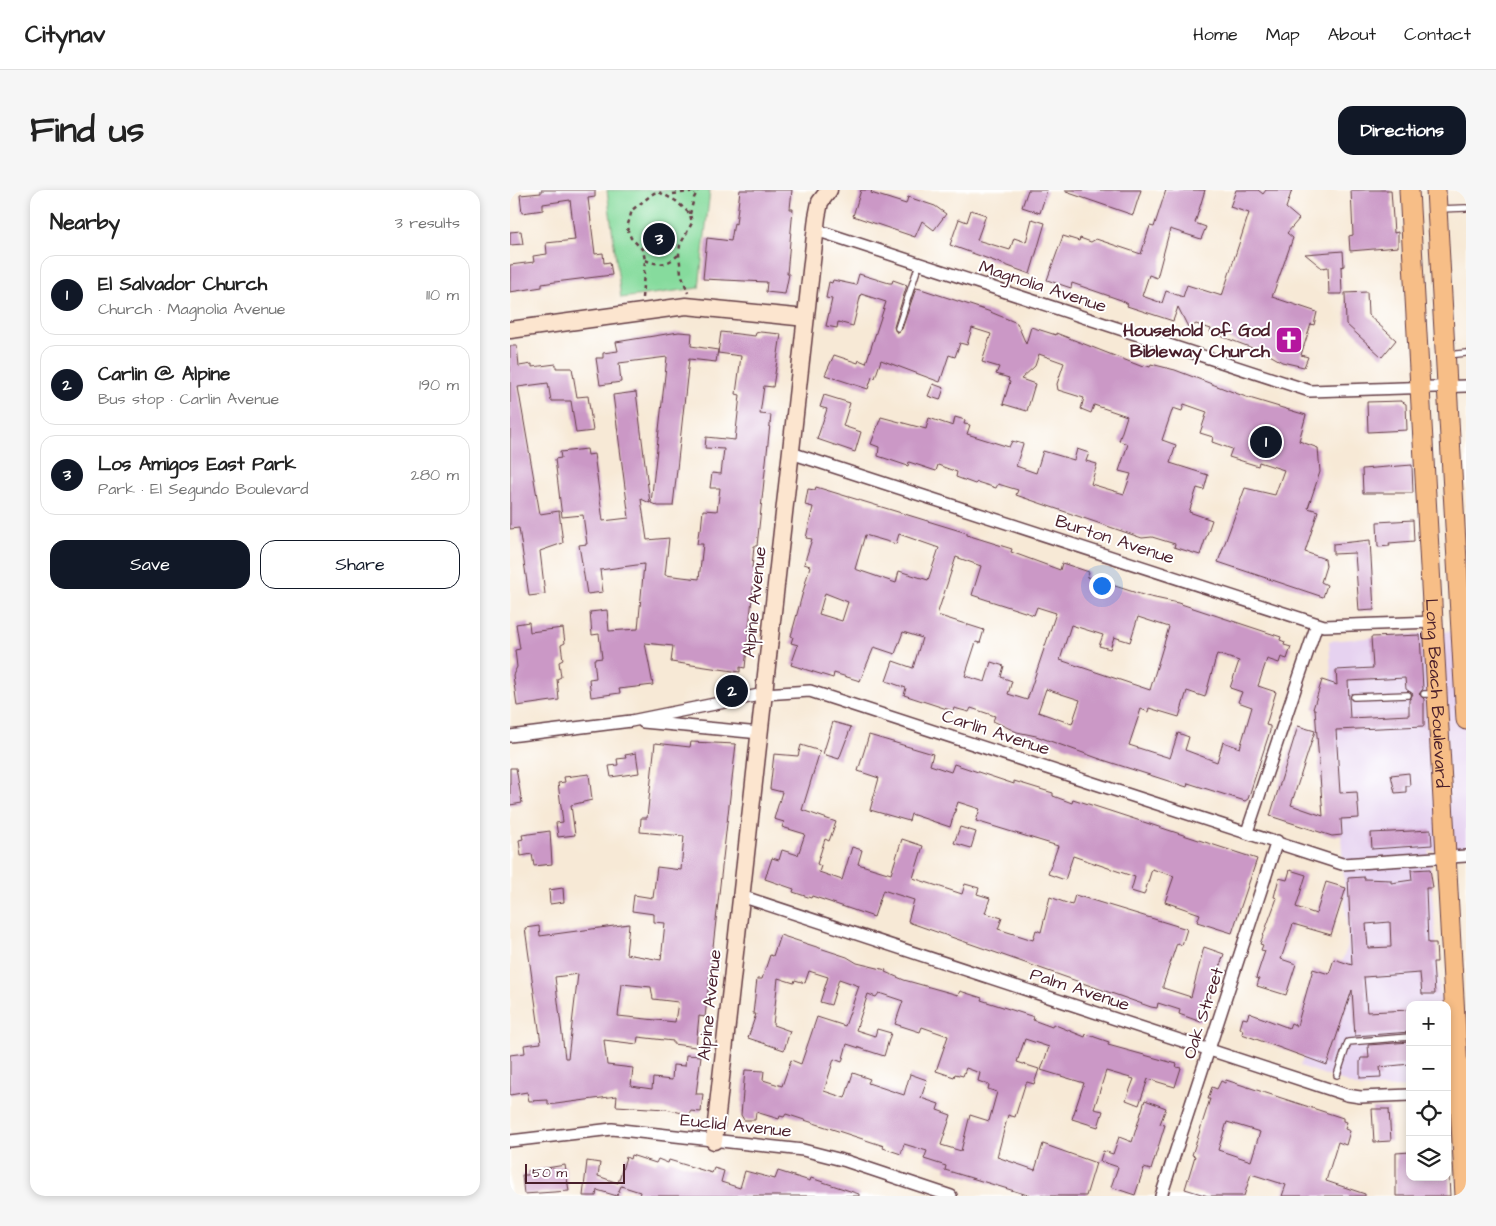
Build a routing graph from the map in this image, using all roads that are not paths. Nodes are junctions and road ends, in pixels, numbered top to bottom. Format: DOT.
graph roads {
  1 [pos="829,190"];
  2 [pos="1409,190"];
  3 [pos="1436,190"];
  4 [pos="1466,208"];
  5 [pos="1437,209"];
  6 [pos="816,230"];
  7 [pos="919,264"];
  8 [pos="806,318"];
  9 [pos="898,328"];
  10 [pos="510,330"];
  11 [pos="1466,354"];
  12 [pos="1445,355"];
  13 [pos="1446,386"];
  14 [pos="1466,386"];
  15 [pos="1420,387"];
  16 [pos="791,453"];
  17 [pos="1463,620"];
  18 [pos="1433,622"];
  19 [pos="1317,624"];
  20 [pos="764,694"];
  21 [pos="1408,695"];
  22 [pos="1354,697"];
  23 [pos="1466,720"];
  24 [pos="631,721"];
  25 [pos="760,733"];
  26 [pos="510,736"];
  27 [pos="1247,832"];
  28 [pos="1277,841"];
  29 [pos="1466,856"];
  30 [pos="1446,857"];
  31 [pos="741,896"];
  32 [pos="1452,1034"];
  33 [pos="1406,1037"];
  34 [pos="1209,1049"];
  35 [pos="1337,1075"];
  36 [pos="1453,1092"];
  37 [pos="1406,1095"];
  38 [pos="714,1141"];
  39 [pos="510,1142"];
  40 [pos="951,1196"];
  41 [pos="1162,1196"];
  42 [pos="1466,1196"];
  1 -- 6 [label="street, Alpine Avenue"];
  2 -- 15 [label="main road, Long Beach Boulevard"];
  3 -- 5 [label="main road, Long Beach Boulevard"];
  4 -- 5 [label="lane"];
  5 -- 12 [label="main road, Long Beach Boulevard"];
  6 -- 7 [label="street, Magnolia Avenue"];
  6 -- 8 [label="street, Alpine Avenue"];
  7 -- 9 [label="lane"];
  7 -- 15 [label="street, Magnolia Avenue"];
  8 -- 10 [label="street"];
  8 -- 16 [label="street, Alpine Avenue"];
  11 -- 12 [label="lane"];
  12 -- 13 [label="main road, Long Beach Boulevard"];
  13 -- 14 [label="street, Magnolia Avenue"];
  13 -- 15 [label="street, Magnolia Avenue"];
  13 -- 17 [label="main road, Long Beach Boulevard"];
  15 -- 18 [label="main road, Long Beach Boulevard"];
  16 -- 19 [label="street, Burton Avenue"];
  16 -- 20 [label="street, Alpine Avenue"];
  17 -- 23 [label="main road, Long Beach Boulevard"];
  18 -- 19 [label="street, Burton Avenue"];
  18 -- 30 [label="main road, Long Beach Boulevard"];
  19 -- 27 [label="street"];
  20 -- 24 [label="street, Carlin Avenue"];
  20 -- 25 [label="street, Alpine Avenue"];
  20 -- 27 [label="street, Carlin Avenue"];
  21 -- 22 [label="lane"];
  24 -- 25 [label="street"];
  24 -- 26 [label="street, Carlin Avenue"];
  25 -- 31 [label="street, Alpine Avenue"];
  27 -- 28 [label="street, Carlin Avenue"];
  28 -- 30 [label="street, Carlin Avenue"];
  28 -- 34 [label="street, Oak Street"];
  29 -- 30 [label="street, Carlin Avenue"];
  30 -- 32 [label="main road, Long Beach Boulevard"];
  31 -- 34 [label="street, Palm Avenue"];
  31 -- 38 [label="street, Alpine Avenue"];
  32 -- 36 [label="main road, Long Beach Boulevard"];
  33 -- 35 [label="lane"];
  34 -- 37 [label="street, Palm Avenue"];
  34 -- 41 [label="street, Oak Street"];
  36 -- 42 [label="main road, Long Beach Boulevard"];
  38 -- 39 [label="street, Euclid Avenue"];
  38 -- 40 [label="street, Euclid Avenue"];
}
